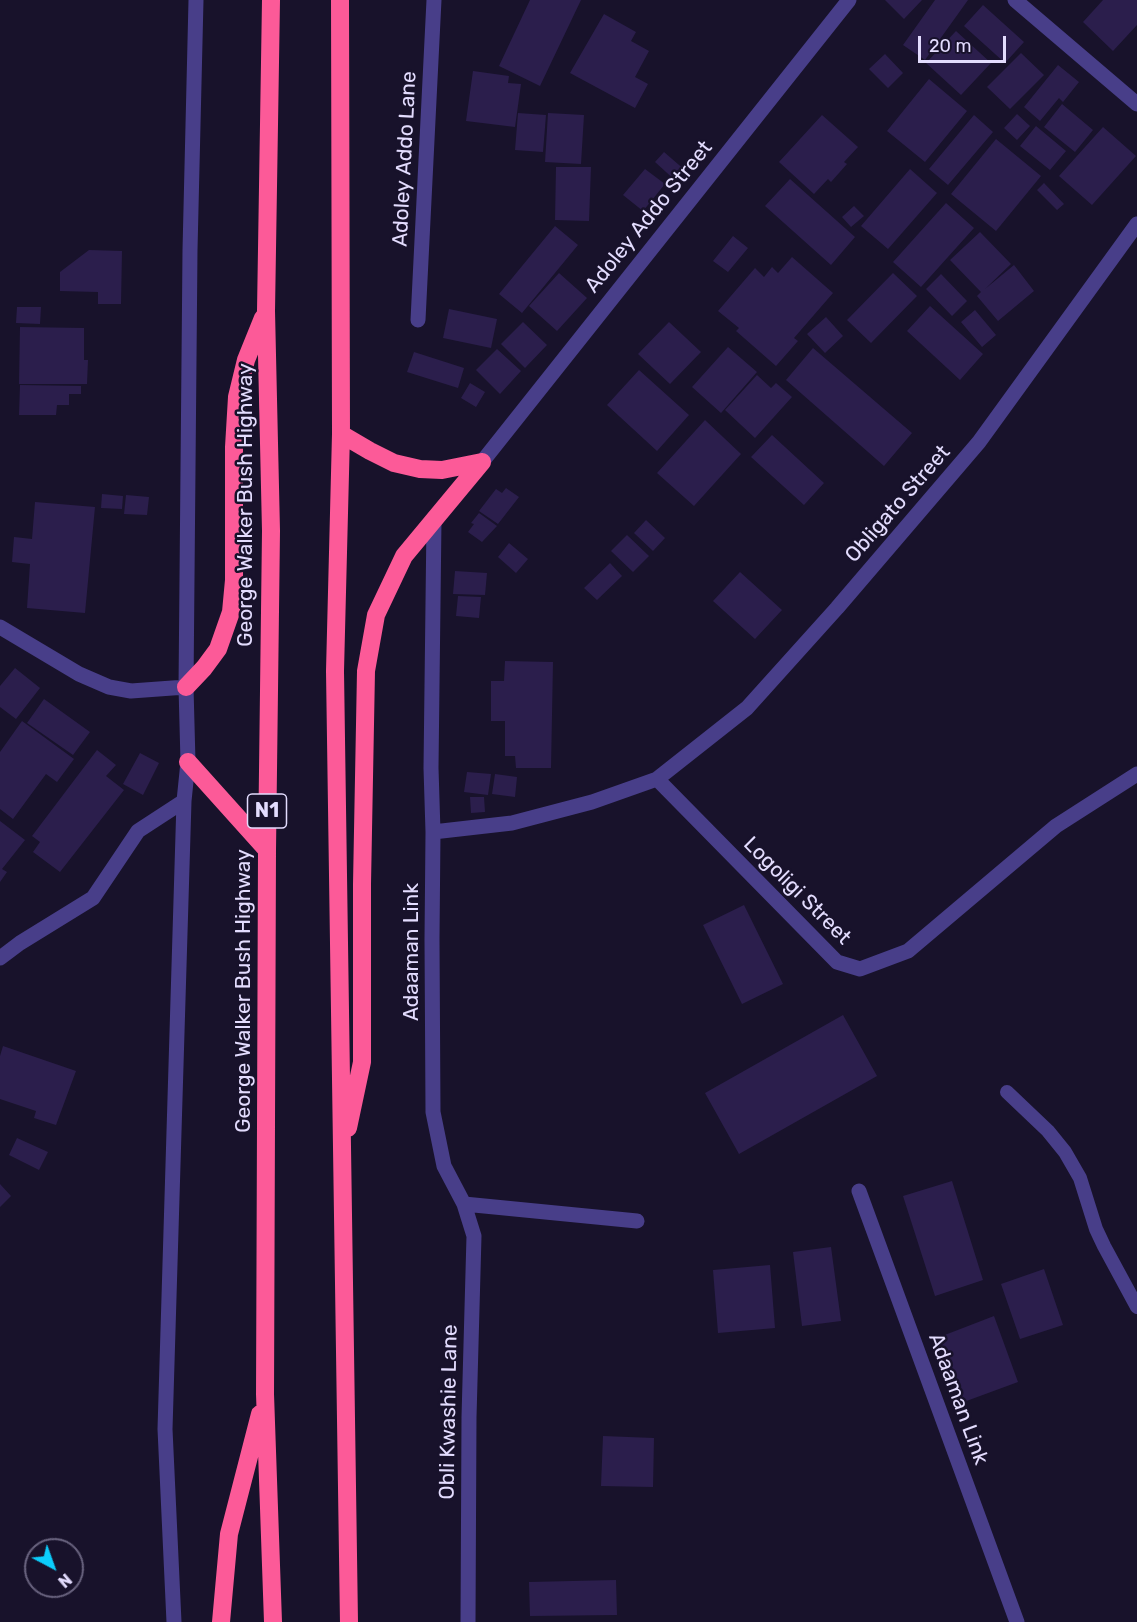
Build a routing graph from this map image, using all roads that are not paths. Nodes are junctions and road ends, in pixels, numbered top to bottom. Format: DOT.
graph roads {
  1 [pos="196,0"];
  2 [pos="272,0"];
  3 [pos="340,0"];
  4 [pos="434,0"];
  5 [pos="849,0"];
  6 [pos="1015,0"];
  7 [pos="1137,105"];
  8 [pos="1137,224"];
  9 [pos="266,310"];
  10 [pos="418,320"];
  11 [pos="341,434"];
  12 [pos="482,462"];
  13 [pos="435,520"];
  14 [pos="0,627"];
  15 [pos="186,687"];
  16 [pos="188,762"];
  17 [pos="1137,774"];
  18 [pos="657,779"];
  19 [pos="184,801"];
  20 [pos="433,832"];
  21 [pos="267,850"];
  22 [pos="0,958"];
  23 [pos="1007,1092"];
  24 [pos="341,1159"];
  25 [pos="859,1191"];
  26 [pos="464,1204"];
  27 [pos="638,1221"];
  28 [pos="1137,1307"];
  29 [pos="265,1394"];
  30 [pos="174,1622"];
  31 [pos="220,1622"];
  32 [pos="273,1622"];
  33 [pos="349,1622"];
  34 [pos="468,1622"];
  35 [pos="1017,1622"];
  1 -- 15 [label="street"];
  2 -- 9 [label="highway, George Walker Bush Highway / N1"];
  3 -- 11 [label="highway"];
  4 -- 10 [label="street, Adoley Addo Lane"];
  5 -- 12 [label="street, Adoley Addo Street"];
  6 -- 7 [label="street"];
  8 -- 18 [label="street, Obligato Street"];
  9 -- 15 [label="highway"];
  9 -- 21 [label="highway, George Walker Bush Highway / N1"];
  11 -- 12 [label="highway"];
  11 -- 24 [label="highway"];
  12 -- 13 [label="highway"];
  13 -- 20 [label="street, Adaaman Link"];
  13 -- 24 [label="highway"];
  14 -- 15 [label="street"];
  15 -- 16 [label="street"];
  16 -- 19 [label="street"];
  16 -- 21 [label="highway"];
  17 -- 18 [label="street, Logoligi Street"];
  18 -- 20 [label="street"];
  19 -- 22 [label="street"];
  19 -- 30 [label="street"];
  20 -- 26 [label="street, Adaaman Link"];
  21 -- 29 [label="highway, George Walker Bush Highway / N1"];
  23 -- 28 [label="lane"];
  24 -- 33 [label="highway"];
  25 -- 35 [label="street, Adaaman Link"];
  26 -- 27 [label="street"];
  26 -- 34 [label="street, Obli Kwashie Lane"];
  29 -- 31 [label="highway"];
  29 -- 32 [label="highway, George Walker Bush Highway / N1"];
}
